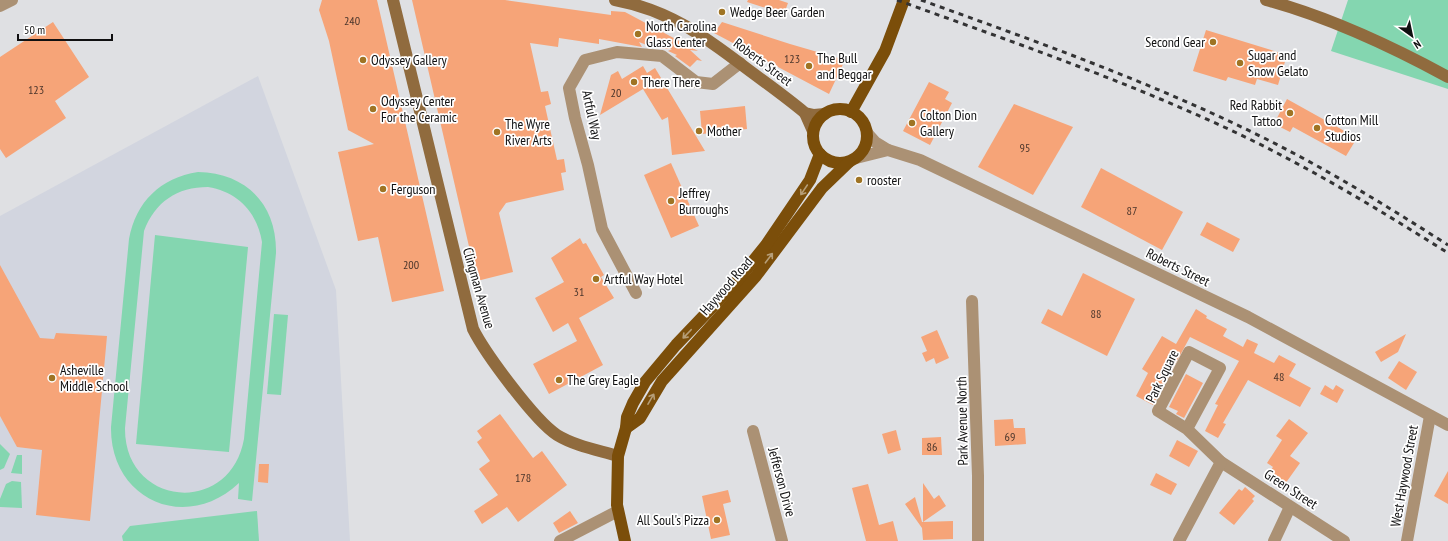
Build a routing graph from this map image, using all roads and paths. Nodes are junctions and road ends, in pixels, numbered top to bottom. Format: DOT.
graph roads {
  1 [pos="12,0"];
  2 [pos="393,0"];
  3 [pos="615,0"];
  4 [pos="904,0"];
  5 [pos="1266,0"];
  6 [pos="0,6"];
  7 [pos="740,63"];
  8 [pos="1448,77"];
  9 [pos="851,112"];
  10 [pos="804,113"];
  11 [pos="825,114"];
  12 [pos="813,131"];
  13 [pos="867,133"];
  14 [pos="888,150"];
  15 [pos="820,154"];
  16 [pos="852,160"];
  17 [pos="741,285"];
  18 [pos="636,293"];
  19 [pos="972,301"];
  20 [pos="1430,416"];
  21 [pos="1448,425"];
  22 [pos="1187,429"];
  23 [pos="753,431"];
  24 [pos="618,456"];
  25 [pos="1221,462"];
  26 [pos="1290,507"];
  27 [pos="618,511"];
  28 [pos="560,541"];
  29 [pos="625,541"];
  30 [pos="782,541"];
  31 [pos="978,541"];
  32 [pos="1179,541"];
  33 [pos="1274,541"];
  34 [pos="1344,541"];
  35 [pos="1407,541"];
  1 -- 6 [label="street"];
  2 -- 24 [label="main road, Clingman Avenue"];
  3 -- 7 [label="main road, Roberts Street"];
  4 -- 9 [label="main road"];
  5 -- 8 [label="main road"];
  7 -- 10 [label="main road, Roberts Street"];
  7 -- 18 [label="street, Artful Way"];
  9 -- 11 [label="main road"];
  9 -- 13 [label="main road"];
  10 -- 11 [label="main road"];
  10 -- 12 [label="main road, Roberts Street"];
  11 -- 12 [label="main road"];
  12 -- 15 [label="main road"];
  13 -- 14 [label="street, Roberts Street"];
  13 -- 16 [label="main road"];
  14 -- 16 [label="street"];
  14 -- 20 [label="street, Roberts Street"];
  15 -- 16 [label="main road"];
  15 -- 17 [label="main road, Haywood Road, one-way"];
  17 -- 16 [label="main road, Haywood Road, one-way"];
  17 -- 24 [label="main road, Haywood Road"];
  19 -- 31 [label="street, Park Avenue North"];
  20 -- 21 [label="street, Roberts Street"];
  20 -- 35 [label="street, West Haywood Street"];
  22 -- 22 [label="street, Park Square"];
  22 -- 25 [label="street, Park Square"];
  23 -- 30 [label="street, Jefferson Drive"];
  24 -- 27 [label="main road"];
  25 -- 26 [label="street, Green Street"];
  25 -- 32 [label="street"];
  26 -- 33 [label="street"];
  26 -- 34 [label="street, Green Street"];
  27 -- 28 [label="street"];
  27 -- 29 [label="main road"];
}
